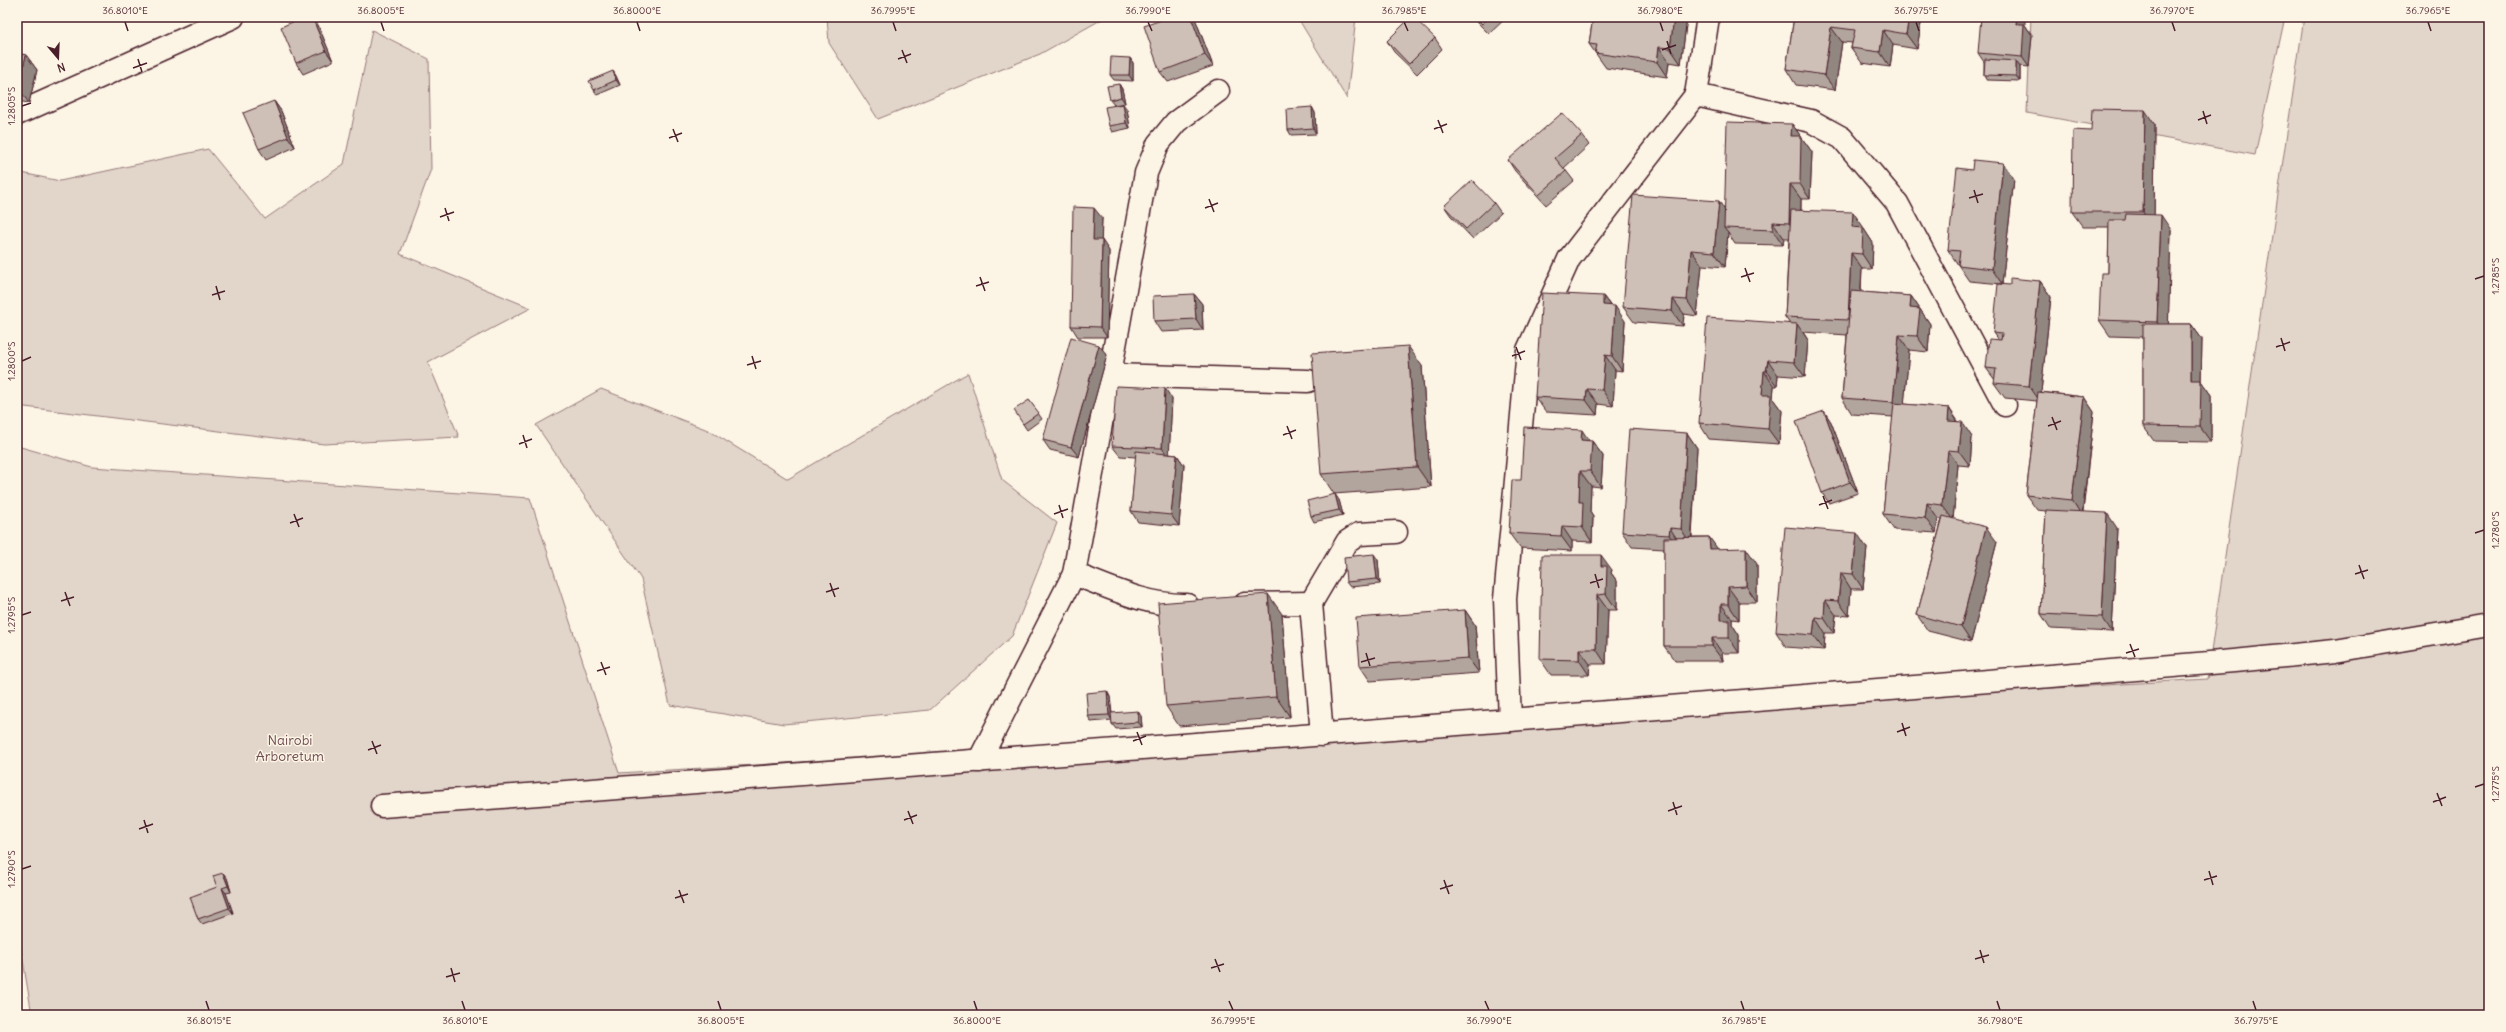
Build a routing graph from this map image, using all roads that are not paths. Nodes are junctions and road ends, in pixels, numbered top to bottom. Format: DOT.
graph roads {
  1 [pos="233,17"];
  2 [pos="1708,17"];
  3 [pos="1218,91"];
  4 [pos="1696,95"];
  5 [pos="17,114"];
  6 [pos="1111,374"];
  7 [pos="1308,381"];
  8 [pos="2005,405"];
  9 [pos="1396,532"];
  10 [pos="1074,574"];
  11 [pos="1312,602"];
  12 [pos="1227,604"];
  13 [pos="1204,605"];
  14 [pos="2489,625"];
  15 [pos="1510,720"];
  16 [pos="1322,735"];
  17 [pos="979,761"];
  18 [pos="382,806"];
  1 -- 5 [label="street"];
  2 -- 4 [label="street"];
  3 -- 6 [label="street"];
  4 -- 8 [label="street"];
  4 -- 15 [label="street"];
  6 -- 7 [label="street"];
  6 -- 10 [label="street"];
  9 -- 11 [label="street"];
  10 -- 13 [label="street"];
  10 -- 17 [label="street"];
  11 -- 12 [label="street"];
  11 -- 16 [label="street"];
  14 -- 15 [label="street"];
  15 -- 16 [label="street"];
  16 -- 17 [label="street"];
  17 -- 18 [label="street"];
}
